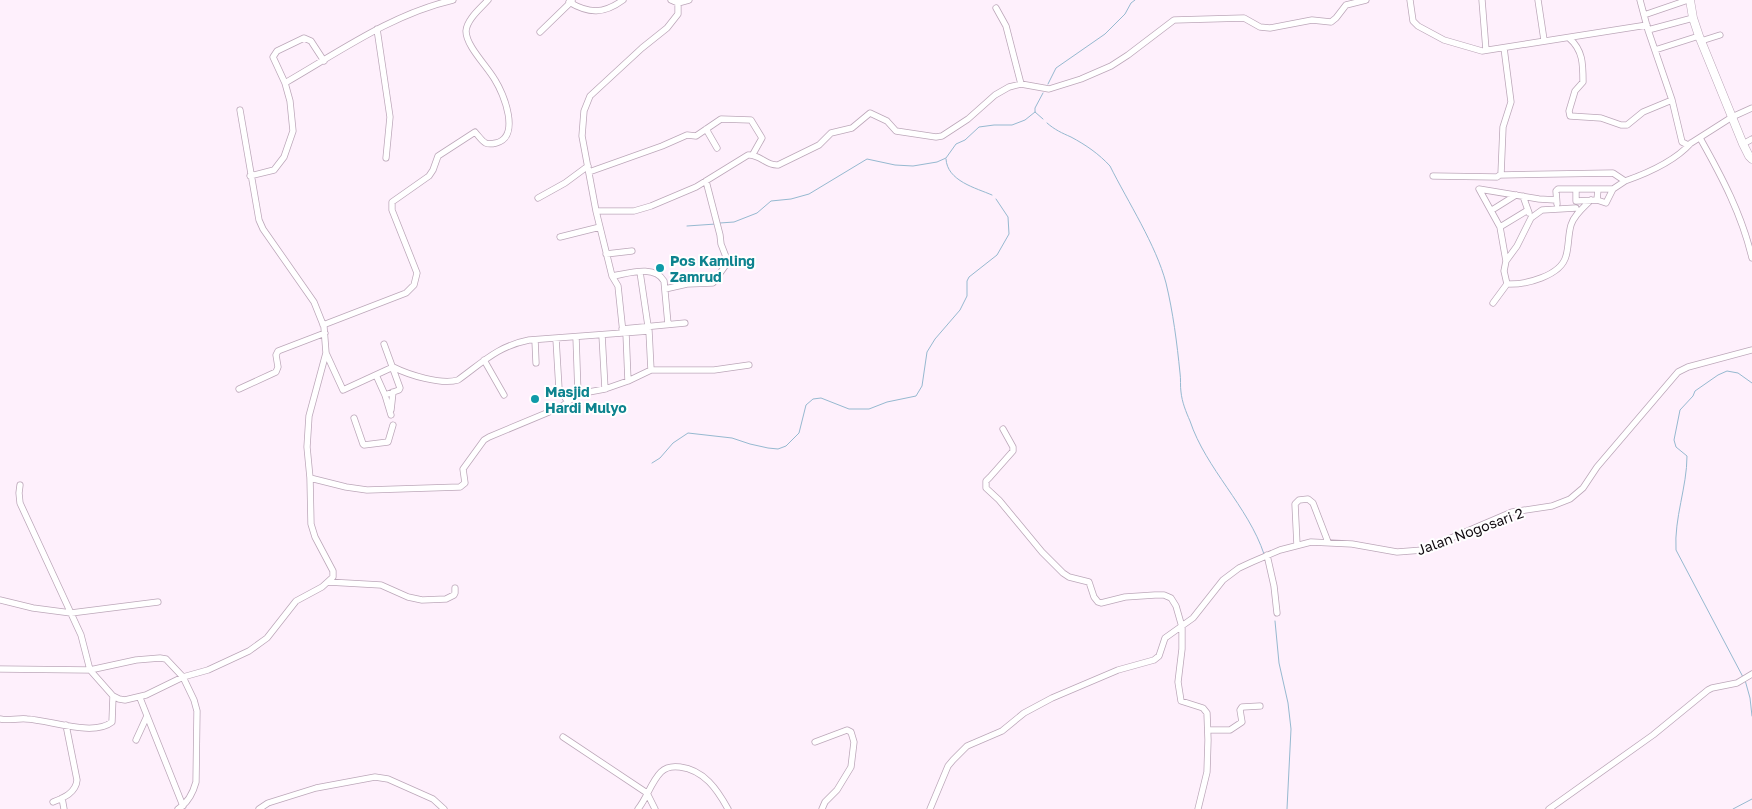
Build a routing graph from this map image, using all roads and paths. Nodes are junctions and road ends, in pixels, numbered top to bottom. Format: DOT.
graph roads {
  1 [pos="453,0"];
  2 [pos="488,0"];
  3 [pos="623,0"];
  4 [pos="671,0"];
  5 [pos="689,0"];
  6 [pos="1366,0"];
  7 [pos="1410,0"];
  8 [pos="1482,0"];
  9 [pos="1538,0"];
  10 [pos="1640,0"];
  11 [pos="1689,0"];
  12 [pos="571,1"];
  13 [pos="680,3"];
  14 [pos="996,8"];
  15 [pos="1644,14"];
  16 [pos="1693,18"];
  17 [pos="1648,28"];
  18 [pos="377,29"];
  19 [pos="540,32"];
  20 [pos="1720,35"];
  21 [pos="1569,38"];
  22 [pos="1700,38"];
  23 [pos="1544,40"];
  24 [pos="1504,48"];
  25 [pos="1486,50"];
  26 [pos="1655,50"];
  27 [pos="324,61"];
  28 [pos="285,83"];
  29 [pos="1021,84"];
  30 [pos="1672,100"];
  31 [pos="1752,108"];
  32 [pos="240,110"];
  33 [pos="1732,117"];
  34 [pos="706,129"];
  35 [pos="1700,138"];
  36 [pos="1752,139"];
  37 [pos="1692,142"];
  38 [pos="1743,144"];
  39 [pos="717,148"];
  40 [pos="753,154"];
  41 [pos="386,158"];
  42 [pos="1752,159"];
  43 [pos="589,169"];
  44 [pos="1500,175"];
  45 [pos="250,176"];
  46 [pos="1433,176"];
  47 [pos="706,181"];
  48 [pos="1625,181"];
  49 [pos="1576,189"];
  50 [pos="1598,189"];
  51 [pos="1613,189"];
  52 [pos="1515,196"];
  53 [pos="538,198"];
  54 [pos="1556,200"];
  55 [pos="1594,200"];
  56 [pos="1576,201"];
  57 [pos="1557,208"];
  58 [pos="1576,208"];
  59 [pos="1492,210"];
  60 [pos="1528,210"];
  61 [pos="596,211"];
  62 [pos="1576,216"];
  63 [pos="1531,218"];
  64 [pos="600,227"];
  65 [pos="1500,227"];
  66 [pos="560,238"];
  67 [pos="632,251"];
  68 [pos="606,254"];
  69 [pos="1752,258"];
  70 [pos="1506,261"];
  71 [pos="640,272"];
  72 [pos="612,276"];
  73 [pos="1507,284"];
  74 [pos="665,289"];
  75 [pos="1493,303"];
  76 [pos="685,323"];
  77 [pos="668,324"];
  78 [pos="323,325"];
  79 [pos="648,329"];
  80 [pos="622,332"];
  81 [pos="325,333"];
  82 [pos="602,335"];
  83 [pos="576,337"];
  84 [pos="556,339"];
  85 [pos="535,340"];
  86 [pos="384,344"];
  87 [pos="1752,350"];
  88 [pos="326,353"];
  89 [pos="484,360"];
  90 [pos="536,363"];
  91 [pos="749,365"];
  92 [pos="394,367"];
  93 [pos="651,370"];
  94 [pos="376,375"];
  95 [pos="628,381"];
  96 [pos="239,389"];
  97 [pos="605,390"];
  98 [pos="393,392"];
  99 [pos="578,394"];
  100 [pos="385,395"];
  101 [pos="504,395"];
  102 [pos="568,402"];
  103 [pos="354,418"];
  104 [pos="392,425"];
  105 [pos="1003,429"];
  106 [pos="310,478"];
  107 [pos="20,485"];
  108 [pos="1328,542"];
  109 [pos="1297,545"];
  110 [pos="1267,555"];
  111 [pos="328,582"];
  112 [pos="455,588"];
  113 [pos="0,600"];
  114 [pos="158,602"];
  115 [pos="71,613"];
  116 [pos="1277,613"];
  117 [pos="1182,627"];
  118 [pos="0,669"];
  119 [pos="90,670"];
  120 [pos="1752,674"];
  121 [pos="183,677"];
  122 [pos="113,696"];
  123 [pos="140,698"];
  124 [pos="1260,706"];
  125 [pos="147,716"];
  126 [pos="0,719"];
  127 [pos="66,725"];
  128 [pos="1208,730"];
  129 [pos="563,737"];
  130 [pos="136,740"];
  131 [pos="816,742"];
  132 [pos="648,793"];
  133 [pos="62,798"];
  134 [pos="53,802"];
  135 [pos="181,808"];
  136 [pos="64,809"];
  137 [pos="259,809"];
  138 [pos="444,809"];
  139 [pos="638,809"];
  140 [pos="654,809"];
  141 [pos="728,809"];
  142 [pos="822,809"];
  143 [pos="930,809"];
  144 [pos="1198,809"];
  145 [pos="1549,809"];
  1 -- 18 [label="street"];
  2 -- 78 [label="street"];
  3 -- 12 [label="street"];
  4 -- 13 [label="street"];
  5 -- 13 [label="street"];
  6 -- 29 [label="street"];
  7 -- 25 [label="street"];
  8 -- 25 [label="street"];
  9 -- 23 [label="street"];
  10 -- 15 [label="street"];
  11 -- 15 [label="street"];
  11 -- 16 [label="street"];
  12 -- 19 [label="street"];
  13 -- 43 [label="street"];
  14 -- 29 [label="street"];
  15 -- 17 [label="street"];
  16 -- 17 [label="street"];
  16 -- 22 [label="street"];
  17 -- 21 [label="street"];
  17 -- 26 [label="street"];
  18 -- 27 [label="street"];
  18 -- 41 [label="street"];
  20 -- 22 [label="street"];
  21 -- 23 [label="street"];
  21 -- 30 [label="street"];
  22 -- 26 [label="street"];
  22 -- 33 [label="street"];
  23 -- 24 [label="street"];
  24 -- 25 [label="street"];
  24 -- 44 [label="street"];
  26 -- 30 [label="street"];
  27 -- 28 [label="street"];
  27 -- 28 [label="street"];
  28 -- 45 [label="street"];
  29 -- 40 [label="street"];
  30 -- 37 [label="street"];
  31 -- 33 [label="street"];
  32 -- 45 [label="street"];
  33 -- 35 [label="street"];
  33 -- 38 [label="street"];
  34 -- 39 [label="street"];
  34 -- 40 [label="street"];
  34 -- 43 [label="street"];
  35 -- 37 [label="street"];
  35 -- 69 [label="street"];
  36 -- 38 [label="street"];
  37 -- 48 [label="street"];
  38 -- 42 [label="street"];
  40 -- 47 [label="street"];
  43 -- 53 [label="street"];
  43 -- 61 [label="street"];
  44 -- 46 [label="street"];
  44 -- 48 [label="street"];
  45 -- 78 [label="street"];
  47 -- 61 [label="street"];
  47 -- 74 [label="street"];
  48 -- 51 [label="street"];
  49 -- 50 [label="street"];
  49 -- 54 [label="street"];
  49 -- 56 [label="street"];
  50 -- 51 [label="street"];
  50 -- 55 [label="street"];
  51 -- 55 [label="street"];
  52 -- 54 [label="street"];
  52 -- 59 [label="street"];
  52 -- 59 [label="street"];
  52 -- 60 [label="street"];
  54 -- 57 [label="street"];
  55 -- 56 [label="street"];
  55 -- 62 [label="street"];
  56 -- 58 [label="street"];
  57 -- 58 [label="street"];
  57 -- 63 [label="street"];
  58 -- 62 [label="street"];
  59 -- 65 [label="street"];
  60 -- 63 [label="street"];
  60 -- 65 [label="street"];
  61 -- 64 [label="street"];
  62 -- 73 [label="street"];
  63 -- 70 [label="street"];
  64 -- 66 [label="street"];
  64 -- 68 [label="street"];
  65 -- 70 [label="street"];
  67 -- 68 [label="street"];
  68 -- 72 [label="street"];
  70 -- 73 [label="street"];
  71 -- 72 [label="street"];
  71 -- 74 [label="street"];
  71 -- 79 [label="street"];
  72 -- 80 [label="street"];
  73 -- 75 [label="street"];
  74 -- 77 [label="street"];
  76 -- 77 [label="street"];
  77 -- 79 [label="street"];
  78 -- 81 [label="street"];
  79 -- 80 [label="street"];
  79 -- 93 [label="street"];
  80 -- 82 [label="street"];
  80 -- 95 [label="street"];
  81 -- 88 [label="street"];
  81 -- 96 [label="street"];
  82 -- 83 [label="street"];
  82 -- 97 [label="street"];
  83 -- 84 [label="street"];
  83 -- 99 [label="street"];
  84 -- 85 [label="street"];
  84 -- 102 [label="street"];
  85 -- 89 [label="street"];
  85 -- 90 [label="street"];
  86 -- 92 [label="street"];
  87 -- 108 [label="street, Jalan Nogosari 2"];
  88 -- 94 [label="street"];
  88 -- 106 [label="street"];
  89 -- 92 [label="street"];
  89 -- 101 [label="street"];
  91 -- 93 [label="street"];
  92 -- 94 [label="street"];
  92 -- 98 [label="street"];
  93 -- 95 [label="street"];
  94 -- 100 [label="street"];
  95 -- 97 [label="street"];
  97 -- 99 [label="street"];
  98 -- 100 [label="street"];
  98 -- 100 [label="street"];
  99 -- 102 [label="street"];
  102 -- 106 [label="street"];
  103 -- 104 [label="street"];
  105 -- 117 [label="street"];
  106 -- 111 [label="street"];
  107 -- 115 [label="street"];
  108 -- 109 [label="street, Jalan Nogosari 2"];
  108 -- 109 [label="street"];
  109 -- 110 [label="street, Jalan Nogosari 2"];
  110 -- 116 [label="street"];
  110 -- 117 [label="street, Jalan Nogosari 2"];
  111 -- 112 [label="street"];
  111 -- 121 [label="street"];
  113 -- 115 [label="street"];
  114 -- 115 [label="street"];
  115 -- 119 [label="street"];
  117 -- 128 [label="street"];
  117 -- 143 [label="street, Jalan Nogosari 2"];
  118 -- 119 [label="street"];
  119 -- 121 [label="street"];
  119 -- 122 [label="street"];
  120 -- 145 [label="street"];
  121 -- 123 [label="street"];
  121 -- 135 [label="street"];
  122 -- 123 [label="street"];
  122 -- 127 [label="street"];
  123 -- 125 [label="street"];
  124 -- 128 [label="street"];
  125 -- 130 [label="street"];
  125 -- 135 [label="street"];
  126 -- 127 [label="street"];
  127 -- 133 [label="street"];
  128 -- 144 [label="street"];
  129 -- 132 [label="street"];
  131 -- 142 [label="street"];
  132 -- 139 [label="street"];
  132 -- 140 [label="street"];
  132 -- 141 [label="street"];
  133 -- 134 [label="street"];
  133 -- 136 [label="street"];
  137 -- 138 [label="street"];
}
